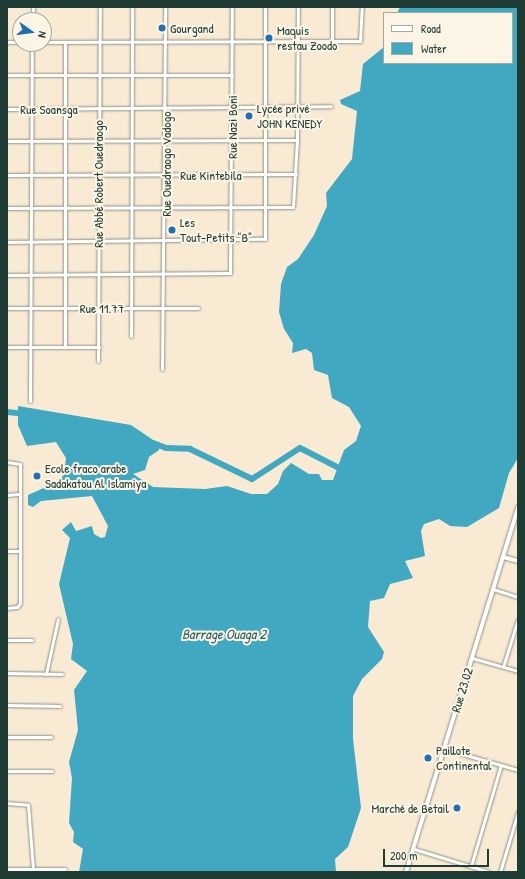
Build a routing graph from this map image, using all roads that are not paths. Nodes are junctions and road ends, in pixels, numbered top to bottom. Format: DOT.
graph roads {
  1 [pos="100,7"];
  2 [pos="132,7"];
  3 [pos="165,7"];
  4 [pos="232,7"];
  5 [pos="265,7"];
  6 [pos="298,7"];
  7 [pos="332,7"];
  8 [pos="362,7"];
  9 [pos="52,42"];
  10 [pos="65,42"];
  11 [pos="99,42"];
  12 [pos="132,42"];
  13 [pos="165,42"];
  14 [pos="233,42"];
  15 [pos="265,42"];
  16 [pos="332,42"];
  17 [pos="298,43"];
  18 [pos="32,52"];
  19 [pos="7,75"];
  20 [pos="32,75"];
  21 [pos="66,75"];
  22 [pos="98,75"];
  23 [pos="232,75"];
  24 [pos="132,76"];
  25 [pos="165,76"];
  26 [pos="331,106"];
  27 [pos="265,107"];
  28 [pos="298,107"];
  29 [pos="66,108"];
  30 [pos="132,108"];
  31 [pos="166,108"];
  32 [pos="232,108"];
  33 [pos="7,109"];
  34 [pos="32,109"];
  35 [pos="98,109"];
  36 [pos="298,140"];
  37 [pos="7,141"];
  38 [pos="133,141"];
  39 [pos="165,141"];
  40 [pos="232,141"];
  41 [pos="266,141"];
  42 [pos="32,142"];
  43 [pos="65,142"];
  44 [pos="99,142"];
  45 [pos="296,174"];
  46 [pos="7,175"];
  47 [pos="32,175"];
  48 [pos="66,175"];
  49 [pos="99,175"];
  50 [pos="132,175"];
  51 [pos="166,175"];
  52 [pos="232,175"];
  53 [pos="265,175"];
  54 [pos="232,207"];
  55 [pos="265,207"];
  56 [pos="7,208"];
  57 [pos="32,208"];
  58 [pos="66,208"];
  59 [pos="99,208"];
  60 [pos="132,208"];
  61 [pos="166,208"];
  62 [pos="132,240"];
  63 [pos="231,240"];
  64 [pos="99,241"];
  65 [pos="165,241"];
  66 [pos="7,242"];
  67 [pos="33,242"];
  68 [pos="66,242"];
  69 [pos="7,274"];
  70 [pos="65,274"];
  71 [pos="99,274"];
  72 [pos="132,274"];
  73 [pos="165,274"];
  74 [pos="32,275"];
  75 [pos="7,308"];
  76 [pos="32,308"];
  77 [pos="65,308"];
  78 [pos="99,308"];
  79 [pos="132,308"];
  80 [pos="164,308"];
  81 [pos="198,308"];
  82 [pos="131,336"];
  83 [pos="7,347"];
  84 [pos="32,347"];
  85 [pos="65,347"];
  86 [pos="98,347"];
  87 [pos="98,361"];
  88 [pos="162,369"];
  89 [pos="30,401"];
  90 [pos="7,462"];
  91 [pos="18,494"];
  92 [pos="7,495"];
  93 [pos="518,508"];
  94 [pos="7,551"];
  95 [pos="18,551"];
  96 [pos="502,557"];
  97 [pos="518,562"];
  98 [pos="493,589"];
  99 [pos="518,597"];
  100 [pos="7,608"];
  101 [pos="58,619"];
  102 [pos="518,619"];
  103 [pos="7,640"];
  104 [pos="32,640"];
  105 [pos="472,658"];
  106 [pos="503,667"];
  107 [pos="518,671"];
  108 [pos="7,673"];
  109 [pos="46,674"];
  110 [pos="62,674"];
  111 [pos="7,705"];
  112 [pos="60,706"];
  113 [pos="7,737"];
  114 [pos="51,737"];
  115 [pos="445,749"];
  116 [pos="501,765"];
  117 [pos="518,770"];
  118 [pos="7,771"];
  119 [pos="52,772"];
  120 [pos="7,803"];
  121 [pos="518,812"];
  122 [pos="414,849"];
  123 [pos="471,866"];
  124 [pos="7,869"];
  125 [pos="34,869"];
  126 [pos="65,869"];
  127 [pos="406,872"];
  128 [pos="489,872"];
  129 [pos="500,872"];
  1 -- 11 [label="street, Rue Abbé Robert Ouedraogo"];
  2 -- 12 [label="street"];
  3 -- 13 [label="street, Rue Ouedraogo Vadogo"];
  4 -- 14 [label="street, Rue Nazi Boni"];
  5 -- 15 [label="street"];
  6 -- 17 [label="street"];
  7 -- 16 [label="street"];
  8 -- 16 [label="street"];
  9 -- 10 [label="street"];
  10 -- 11 [label="street"];
  10 -- 21 [label="street"];
  11 -- 12 [label="street"];
  11 -- 22 [label="street, Rue Abbé Robert Ouedraogo"];
  12 -- 13 [label="street"];
  12 -- 24 [label="street"];
  13 -- 14 [label="street"];
  13 -- 25 [label="street, Rue Ouedraogo Vadogo"];
  14 -- 15 [label="street"];
  14 -- 23 [label="street, Rue Nazi Boni"];
  15 -- 17 [label="street"];
  15 -- 27 [label="street"];
  16 -- 17 [label="street"];
  17 -- 28 [label="street"];
  18 -- 20 [label="street"];
  19 -- 20 [label="street"];
  20 -- 21 [label="street"];
  20 -- 34 [label="street"];
  21 -- 22 [label="street"];
  21 -- 29 [label="street"];
  22 -- 24 [label="street"];
  22 -- 35 [label="street, Rue Abbé Robert Ouedraogo"];
  23 -- 25 [label="street"];
  23 -- 32 [label="street, Rue Nazi Boni"];
  24 -- 25 [label="street"];
  24 -- 30 [label="street"];
  25 -- 31 [label="street, Rue Ouedraogo Vadogo"];
  26 -- 28 [label="street, Rue Soansga"];
  27 -- 28 [label="street, Rue Soansga"];
  27 -- 32 [label="street, Rue Soansga"];
  27 -- 41 [label="street"];
  28 -- 36 [label="street"];
  29 -- 34 [label="street, Rue Soansga"];
  29 -- 35 [label="street, Rue Soansga"];
  29 -- 43 [label="street"];
  30 -- 31 [label="street, Rue Soansga"];
  30 -- 35 [label="street, Rue Soansga"];
  30 -- 38 [label="street"];
  31 -- 32 [label="street, Rue Soansga"];
  31 -- 39 [label="street, Rue Ouedraogo Vadogo"];
  32 -- 40 [label="street, Rue Nazi Boni"];
  33 -- 34 [label="street, Rue Soansga"];
  34 -- 42 [label="street"];
  35 -- 44 [label="street, Rue Abbé Robert Ouedraogo"];
  36 -- 41 [label="street"];
  36 -- 45 [label="street"];
  37 -- 42 [label="street"];
  38 -- 39 [label="street"];
  38 -- 44 [label="street"];
  38 -- 50 [label="street"];
  39 -- 40 [label="street"];
  39 -- 51 [label="street, Rue Ouedraogo Vadogo"];
  40 -- 41 [label="street"];
  40 -- 52 [label="street, Rue Nazi Boni"];
  41 -- 53 [label="street"];
  42 -- 43 [label="street"];
  42 -- 47 [label="street"];
  43 -- 44 [label="street"];
  43 -- 48 [label="street"];
  44 -- 49 [label="street, Rue Abbé Robert Ouedraogo"];
  45 -- 53 [label="street, Rue Kintebila"];
  45 -- 55 [label="street"];
  46 -- 47 [label="street, Rue Kintebila"];
  47 -- 48 [label="street, Rue Kintebila"];
  47 -- 57 [label="street"];
  48 -- 49 [label="street, Rue Kintebila"];
  48 -- 58 [label="street"];
  49 -- 50 [label="street, Rue Kintebila"];
  49 -- 59 [label="street, Rue Abbé Robert Ouedraogo"];
  50 -- 51 [label="street, Rue Kintebila"];
  50 -- 60 [label="street"];
  51 -- 52 [label="street, Rue Kintebila"];
  51 -- 61 [label="street, Rue Ouedraogo Vadogo"];
  52 -- 53 [label="street, Rue Kintebila"];
  52 -- 54 [label="street, Rue Nazi Boni"];
  53 -- 55 [label="street"];
  54 -- 55 [label="street"];
  54 -- 61 [label="street"];
  54 -- 63 [label="street, Rue Nazi Boni"];
  55 -- 63 [label="street"];
  56 -- 57 [label="street"];
  57 -- 58 [label="street"];
  57 -- 67 [label="street"];
  58 -- 59 [label="street"];
  58 -- 68 [label="street"];
  59 -- 60 [label="street"];
  59 -- 64 [label="street, Rue Abbé Robert Ouedraogo"];
  60 -- 61 [label="street"];
  60 -- 62 [label="street"];
  61 -- 65 [label="street, Rue Ouedraogo Vadogo"];
  62 -- 64 [label="street"];
  62 -- 65 [label="street"];
  62 -- 72 [label="street"];
  63 -- 65 [label="street"];
  63 -- 73 [label="street, Rue Nazi Boni"];
  64 -- 68 [label="street"];
  64 -- 71 [label="street, Rue Abbé Robert Ouedraogo"];
  65 -- 73 [label="street, Rue Ouedraogo Vadogo"];
  66 -- 67 [label="street"];
  67 -- 68 [label="street"];
  67 -- 74 [label="street"];
  68 -- 70 [label="street"];
  69 -- 74 [label="street"];
  70 -- 71 [label="street"];
  70 -- 74 [label="street"];
  70 -- 77 [label="street"];
  71 -- 72 [label="street"];
  71 -- 78 [label="street, Rue Abbé Robert Ouedraogo"];
  72 -- 73 [label="street"];
  72 -- 79 [label="street"];
  73 -- 80 [label="street, Rue Ouedraogo Vadogo"];
  74 -- 76 [label="street"];
  75 -- 76 [label="street, Rue 11.77"];
  76 -- 77 [label="street, Rue 11.77"];
  76 -- 84 [label="street"];
  77 -- 78 [label="street, Rue 11.77"];
  77 -- 85 [label="street"];
  78 -- 79 [label="street, Rue 11.77"];
  78 -- 86 [label="street, Rue Abbé Robert Ouedraogo"];
  79 -- 80 [label="street, Rue 11.77"];
  79 -- 82 [label="street"];
  80 -- 81 [label="street, Rue 11.77"];
  80 -- 88 [label="street, Rue Ouedraogo Vadogo"];
  83 -- 84 [label="street"];
  84 -- 85 [label="street"];
  84 -- 89 [label="street"];
  85 -- 86 [label="street"];
  86 -- 87 [label="street, Rue Abbé Robert Ouedraogo"];
  90 -- 91 [label="street"];
  91 -- 92 [label="street"];
  91 -- 95 [label="street"];
  93 -- 96 [label="street, Rue 23.02"];
  94 -- 95 [label="street"];
  95 -- 100 [label="street"];
  96 -- 97 [label="street"];
  96 -- 98 [label="street, Rue 23.02"];
  98 -- 99 [label="street"];
  98 -- 105 [label="street, Rue 23.02"];
  101 -- 109 [label="street"];
  102 -- 106 [label="street"];
  103 -- 104 [label="street"];
  105 -- 106 [label="street"];
  105 -- 115 [label="street, Rue 23.02"];
  106 -- 107 [label="street"];
  108 -- 109 [label="street"];
  109 -- 110 [label="street"];
  111 -- 112 [label="street"];
  113 -- 114 [label="street"];
  115 -- 116 [label="street"];
  115 -- 122 [label="street, Rue 23.02"];
  116 -- 117 [label="street"];
  116 -- 123 [label="street"];
  118 -- 119 [label="street"];
  120 -- 125 [label="street"];
  121 -- 129 [label="street"];
  122 -- 123 [label="street"];
  122 -- 127 [label="street, Rue 23.02"];
  123 -- 128 [label="street"];
  124 -- 125 [label="street"];
  125 -- 126 [label="street"];
}
